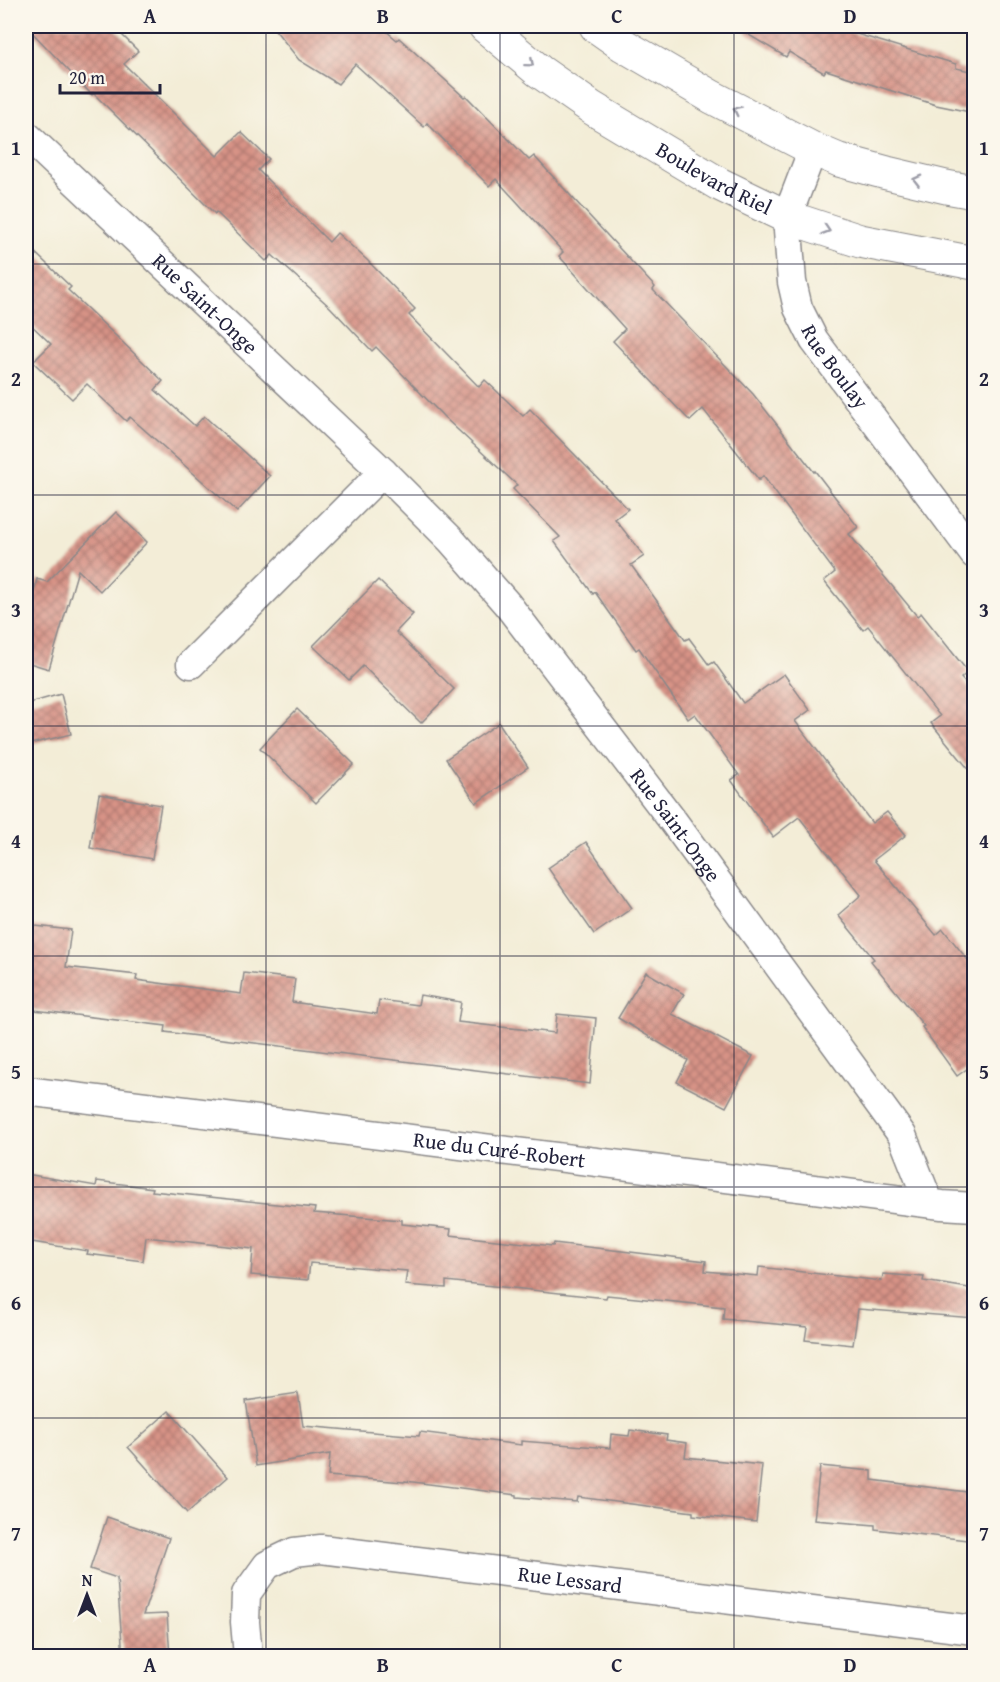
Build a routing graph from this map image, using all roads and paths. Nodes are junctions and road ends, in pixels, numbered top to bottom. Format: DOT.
graph roads {
  1 [pos="484,26"];
  2 [pos="596,26"];
  3 [pos="26,135"];
  4 [pos="813,149"];
  5 [pos="975,192"];
  6 [pos="787,217"];
  7 [pos="975,263"];
  8 [pos="383,472"];
  9 [pos="975,554"];
  10 [pos="191,664"];
  11 [pos="26,1092"];
  12 [pos="929,1203"];
  13 [pos="975,1207"];
  14 [pos="975,1630"];
  15 [pos="248,1656"];
  1 -- 6 [label="street, Boulevard Riel, one-way"];
  4 -- 2 [label="street, one-way"];
  3 -- 8 [label="street, Rue Saint-Onge"];
  5 -- 4 [label="street, one-way"];
  4 -- 6 [label="street, Rue Boulay"];
  6 -- 7 [label="street, Boulevard Riel, one-way"];
  6 -- 9 [label="street, Rue Boulay"];
  8 -- 10 [label="street"];
  8 -- 12 [label="street, Rue Saint-Onge"];
  11 -- 12 [label="street, Rue du Curé-Robert"];
  12 -- 13 [label="street, Rue du Curé-Robert"];
  14 -- 15 [label="street, Rue Lessard"];
}
